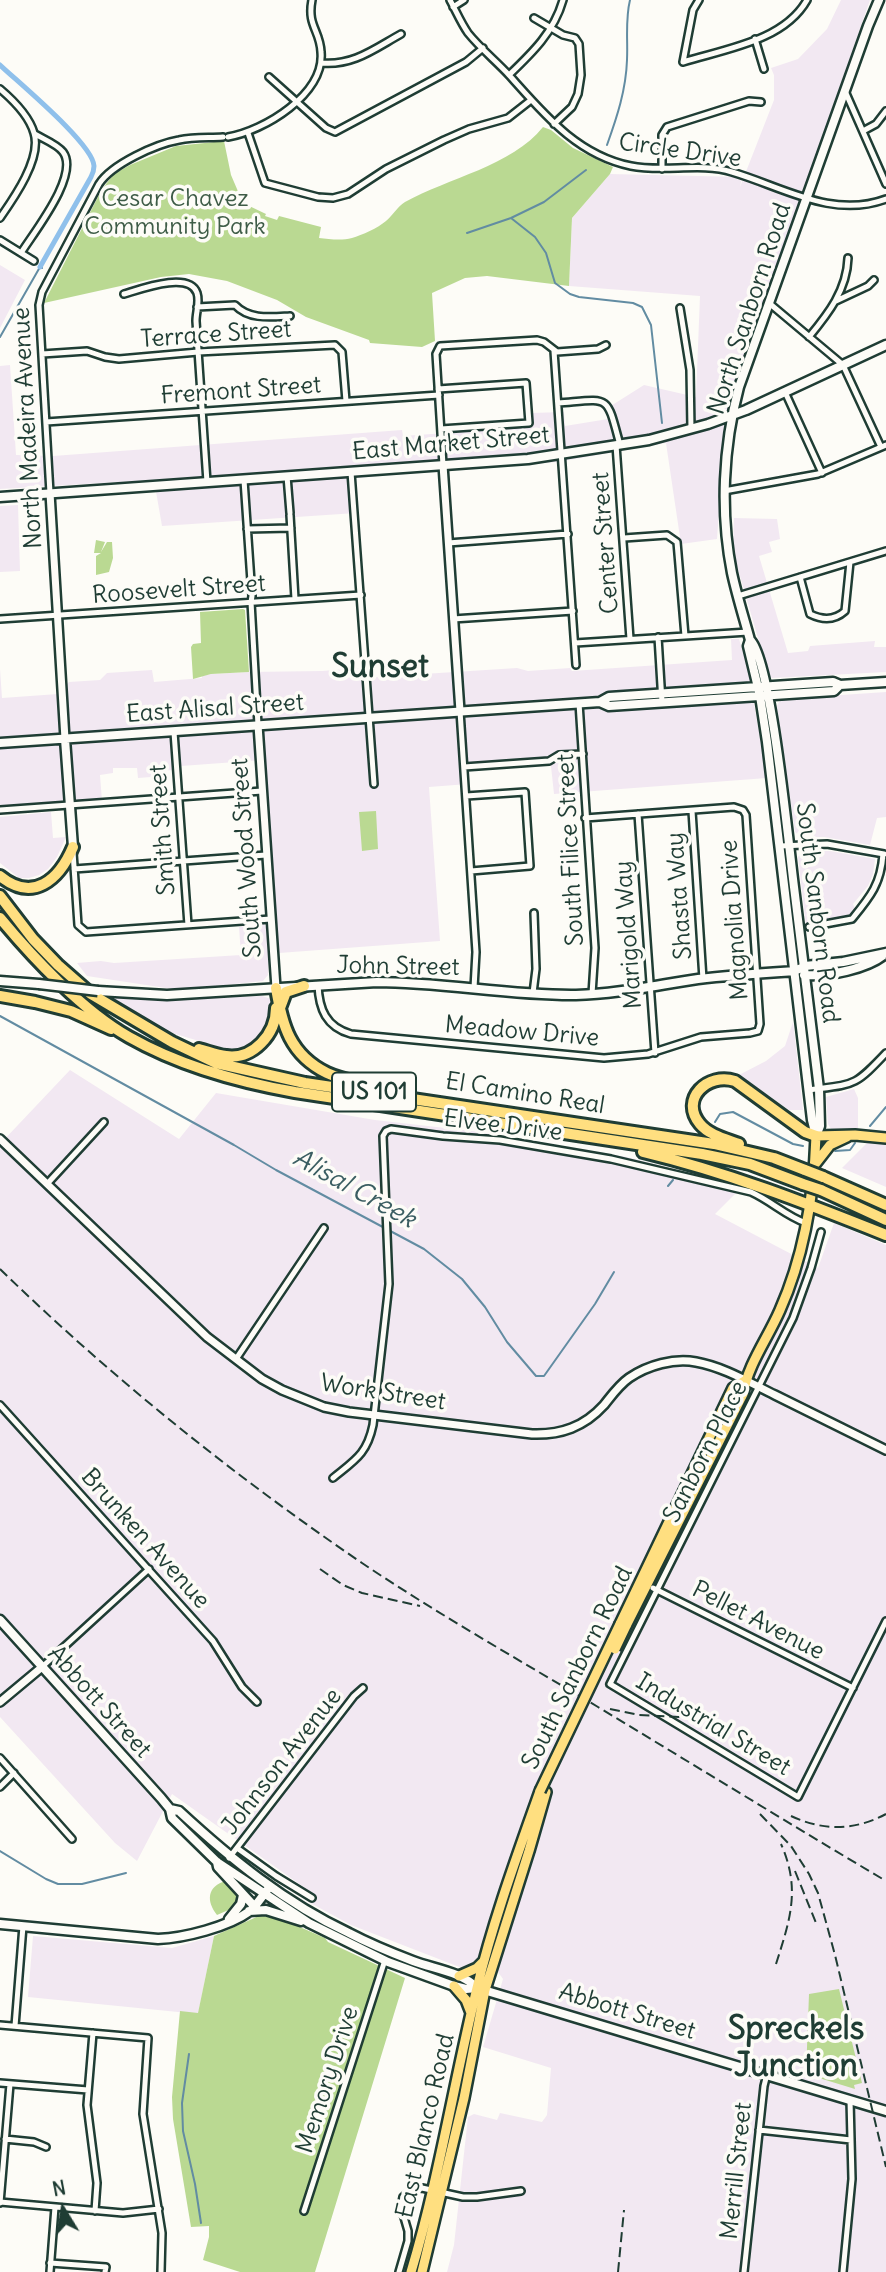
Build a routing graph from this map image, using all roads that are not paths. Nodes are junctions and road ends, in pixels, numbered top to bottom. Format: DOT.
graph roads {
  1 [pos="312,0"];
  2 [pos="450,0"];
  3 [pos="464,0"];
  4 [pos="563,0"];
  5 [pos="699,0"];
  6 [pos="807,0"];
  7 [pos="879,0"];
  8 [pos="453,7"];
  9 [pos="534,18"];
  10 [pos="551,28"];
  11 [pos="401,34"];
  12 [pos="755,39"];
  13 [pos="483,48"];
  14 [pos="321,63"];
  15 [pos="764,69"];
  16 [pos="509,75"];
  17 [pos="269,77"];
  18 [pos="0,89"];
  19 [pos="845,90"];
  20 [pos="531,100"];
  21 [pos="296,102"];
  22 [pos="761,102"];
  23 [pos="886,111"];
  24 [pos="554,124"];
  25 [pos="863,131"];
  26 [pos="248,133"];
  27 [pos="35,134"];
  28 [pos="662,169"];
  29 [pos="886,184"];
  30 [pos="806,198"];
  31 [pos="886,199"];
  32 [pos="0,218"];
  33 [pos="0,240"];
  34 [pos="21,253"];
  35 [pos="848,258"];
  36 [pos="34,261"];
  37 [pos="874,280"];
  38 [pos="124,293"];
  39 [pos="836,301"];
  40 [pos="768,303"];
  41 [pos="197,307"];
  42 [pos="680,308"];
  43 [pos="290,316"];
  44 [pos="809,337"];
  45 [pos="606,345"];
  46 [pos="886,345"];
  47 [pos="198,352"];
  48 [pos="554,352"];
  49 [pos="42,354"];
  50 [pos="843,365"];
  51 [pos="438,392"];
  52 [pos="785,392"];
  53 [pos="346,401"];
  54 [pos="558,403"];
  55 [pos="202,412"];
  56 [pos="732,415"];
  57 [pos="46,422"];
  58 [pos="441,429"];
  59 [pos="691,429"];
  60 [pos="618,445"];
  61 [pos="884,446"];
  62 [pos="562,455"];
  63 [pos="443,465"];
  64 [pos="351,472"];
  65 [pos="822,473"];
  66 [pos="287,476"];
  67 [pos="244,480"];
  68 [pos="207,482"];
  69 [pos="724,491"];
  70 [pos="50,493"];
  71 [pos="0,496"];
  72 [pos="290,528"];
  73 [pos="247,529"];
  74 [pos="568,534"];
  75 [pos="624,538"];
  76 [pos="448,543"];
  77 [pos="886,551"];
  78 [pos="850,562"];
  79 [pos="800,577"];
  80 [pos="361,595"];
  81 [pos="738,596"];
  82 [pos="295,599"];
  83 [pos="251,602"];
  84 [pos="573,611"];
  85 [pos="58,615"];
  86 [pos="0,619"];
  87 [pos="453,619"];
  88 [pos="685,636"];
  89 [pos="749,636"];
  90 [pos="658,637"];
  91 [pos="630,639"];
  92 [pos="575,643"];
  93 [pos="576,665"];
  94 [pos="886,682"];
  95 [pos="840,685"];
  96 [pos="762,686"];
  97 [pos="764,695"];
  98 [pos="662,697"];
  99 [pos="579,703"];
  100 [pos="460,711"];
  101 [pos="369,717"];
  102 [pos="258,725"];
  103 [pos="174,732"];
  104 [pos="65,739"];
  105 [pos="0,743"];
  106 [pos="583,754"];
  107 [pos="464,766"];
  108 [pos="374,784"];
  109 [pos="262,791"];
  110 [pos="466,796"];
  111 [pos="179,797"];
  112 [pos="70,805"];
  113 [pos="0,810"];
  114 [pos="692,811"];
  115 [pos="638,814"];
  116 [pos="585,818"];
  117 [pos="784,846"];
  118 [pos="73,847"];
  119 [pos="884,854"];
  120 [pos="266,855"];
  121 [pos="183,861"];
  122 [pos="74,869"];
  123 [pos="471,871"];
  124 [pos="0,876"];
  125 [pos="0,896"];
  126 [pos="534,913"];
  127 [pos="0,918"];
  128 [pos="271,919"];
  129 [pos="188,925"];
  130 [pos="809,927"];
  131 [pos="886,953"];
  132 [pos="795,971"];
  133 [pos="805,971"];
  134 [pos="757,974"];
  135 [pos="703,979"];
  136 [pos="0,981"];
  137 [pos="318,985"];
  138 [pos="304,986"];
  139 [pos="276,988"];
  140 [pos="474,988"];
  141 [pos="650,988"];
  142 [pos="533,993"];
  143 [pos="592,994"];
  144 [pos="0,996"];
  145 [pos="281,1015"];
  146 [pos="752,1033"];
  147 [pos="126,1035"];
  148 [pos="172,1042"];
  149 [pos="655,1053"];
  150 [pos="886,1053"];
  151 [pos="819,1089"];
  152 [pos="809,1090"];
  153 [pos="413,1098"];
  154 [pos="104,1122"];
  155 [pos="855,1135"];
  156 [pos="816,1136"];
  157 [pos="886,1138"];
  158 [pos="0,1139"];
  159 [pos="607,1140"];
  160 [pos="774,1158"];
  161 [pos="810,1167"];
  162 [pos="47,1184"];
  163 [pos="886,1203"];
  164 [pos="809,1204"];
  165 [pos="886,1220"];
  166 [pos="806,1223"];
  167 [pos="324,1228"];
  168 [pos="821,1232"];
  169 [pos="886,1236"];
  170 [pos="236,1359"];
  171 [pos="746,1380"];
  172 [pos="759,1387"];
  173 [pos="2,1410"];
  174 [pos="374,1415"];
  175 [pos="886,1450"];
  176 [pos="333,1478"];
  177 [pos="149,1569"];
  178 [pos="652,1587"];
  179 [pos="0,1620"];
  180 [pos="886,1621"];
  181 [pos="623,1625"];
  182 [pos="42,1667"];
  183 [pos="610,1684"];
  184 [pos="363,1688"];
  185 [pos="853,1688"];
  186 [pos="0,1702"];
  187 [pos="257,1702"];
  188 [pos="0,1758"];
  189 [pos="15,1773"];
  190 [pos="0,1787"];
  191 [pos="543,1791"];
  192 [pos="170,1809"];
  193 [pos="72,1839"];
  194 [pos="237,1848"];
  195 [pos="229,1857"];
  196 [pos="217,1862"];
  197 [pos="267,1889"];
  198 [pos="243,1895"];
  199 [pos="312,1898"];
  200 [pos="252,1908"];
  201 [pos="227,1922"];
  202 [pos="309,1923"];
  203 [pos="0,1924"];
  204 [pos="23,1926"];
  205 [pos="385,1960"];
  206 [pos="484,1961"];
  207 [pos="458,1976"];
  208 [pos="454,1986"];
  209 [pos="481,1989"];
  210 [pos="471,2013"];
  211 [pos="0,2025"];
  212 [pos="15,2026"];
  213 [pos="93,2033"];
  214 [pos="767,2074"];
  215 [pos="0,2083"];
  216 [pos="10,2084"];
  217 [pos="88,2090"];
  218 [pos="850,2100"];
  219 [pos="886,2111"];
  220 [pos="759,2130"];
  221 [pos="5,2139"];
  222 [pos="851,2140"];
  223 [pos="46,2147"];
  224 [pos="520,2191"];
  225 [pos="436,2192"];
  226 [pos="0,2203"];
  227 [pos="55,2207"];
  228 [pos="159,2209"];
  229 [pos="96,2211"];
  230 [pos="304,2211"];
  231 [pos="50,2263"];
  232 [pos="50,2272"];
  233 [pos="105,2272"];
  234 [pos="161,2272"];
  235 [pos="399,2272"];
  236 [pos="411,2272"];
  237 [pos="422,2272"];
  238 [pos="744,2272"];
  239 [pos="843,2272"];
  1 -- 14 [label="street"];
  2 -- 8 [label="street, Circle Drive"];
  3 -- 8 [label="street"];
  4 -- 10 [label="street"];
  5 -- 12 [label="street"];
  6 -- 12 [label="street"];
  7 -- 19 [label="main road, North Sanborn Road"];
  8 -- 13 [label="street, Circle Drive"];
  9 -- 10 [label="street"];
  10 -- 16 [label="street"];
  10 -- 24 [label="street"];
  11 -- 14 [label="street"];
  12 -- 15 [label="street"];
  13 -- 16 [label="street, Circle Drive"];
  13 -- 21 [label="street"];
  14 -- 21 [label="street, North Madeira Avenue"];
  16 -- 20 [label="street, Circle Drive"];
  17 -- 21 [label="street"];
  18 -- 27 [label="street"];
  19 -- 25 [label="street"];
  19 -- 30 [label="main road, North Sanborn Road"];
  20 -- 24 [label="street, Circle Drive"];
  20 -- 26 [label="street"];
  21 -- 26 [label="street, North Madeira Avenue"];
  22 -- 28 [label="street"];
  23 -- 25 [label="street"];
  24 -- 28 [label="street, Circle Drive"];
  25 -- 29 [label="street"];
  26 -- 49 [label="street, North Madeira Avenue"];
  27 -- 32 [label="street"];
  27 -- 34 [label="street"];
  28 -- 30 [label="street, Circle Drive"];
  30 -- 31 [label="street, Circle Drive"];
  30 -- 40 [label="main road, North Sanborn Road"];
  33 -- 34 [label="street"];
  34 -- 36 [label="street"];
  35 -- 39 [label="street"];
  37 -- 39 [label="street"];
  38 -- 41 [label="street"];
  39 -- 44 [label="street"];
  40 -- 44 [label="street"];
  40 -- 56 [label="main road, North Sanborn Road"];
  41 -- 43 [label="street"];
  41 -- 47 [label="street"];
  42 -- 59 [label="street"];
  44 -- 50 [label="street"];
  45 -- 48 [label="street"];
  46 -- 50 [label="main road, East Market Street"];
  47 -- 49 [label="street, Terrace Street"];
  47 -- 53 [label="street, Terrace Street"];
  47 -- 55 [label="street"];
  48 -- 51 [label="street"];
  48 -- 54 [label="street"];
  49 -- 57 [label="street, North Madeira Avenue"];
  50 -- 52 [label="main road, East Market Street"];
  50 -- 61 [label="street"];
  51 -- 53 [label="street, Fremont Street"];
  51 -- 58 [label="street"];
  51 -- 58 [label="street, Fremont Street"];
  52 -- 56 [label="main road, East Market Street"];
  52 -- 65 [label="street"];
  53 -- 55 [label="street, Fremont Street"];
  54 -- 60 [label="street, Center Street"];
  54 -- 62 [label="street"];
  55 -- 57 [label="street, Fremont Street"];
  55 -- 68 [label="street"];
  56 -- 59 [label="main road, East Market Street"];
  56 -- 69 [label="main road, North Sanborn Road"];
  57 -- 70 [label="street, North Madeira Avenue"];
  58 -- 63 [label="street"];
  59 -- 60 [label="main road, East Market Street"];
  60 -- 62 [label="main road, East Market Street"];
  60 -- 75 [label="street, Center Street"];
  61 -- 65 [label="street"];
  62 -- 63 [label="main road, East Market Street"];
  62 -- 74 [label="street"];
  63 -- 64 [label="main road, East Market Street"];
  63 -- 76 [label="street"];
  64 -- 66 [label="main road, East Market Street"];
  64 -- 80 [label="street"];
  65 -- 69 [label="street"];
  66 -- 67 [label="main road, East Market Street"];
  66 -- 72 [label="street"];
  67 -- 68 [label="main road, East Market Street"];
  67 -- 73 [label="street"];
  68 -- 70 [label="main road, East Market Street"];
  69 -- 81 [label="main road, North Sanborn Road"];
  70 -- 71 [label="main road, East Market Street"];
  70 -- 85 [label="street, North Madeira Avenue"];
  72 -- 73 [label="street"];
  72 -- 82 [label="street"];
  73 -- 83 [label="street"];
  74 -- 76 [label="street"];
  74 -- 84 [label="street"];
  75 -- 88 [label="street"];
  75 -- 91 [label="street, Center Street"];
  76 -- 87 [label="street"];
  77 -- 78 [label="street"];
  78 -- 79 [label="street"];
  78 -- 79 [label="street"];
  79 -- 81 [label="street"];
  80 -- 82 [label="street, Roosevelt Street"];
  80 -- 101 [label="street"];
  81 -- 89 [label="main road, North Sanborn Road"];
  82 -- 83 [label="street, Roosevelt Street"];
  83 -- 85 [label="street, Roosevelt Street"];
  83 -- 102 [label="street"];
  84 -- 87 [label="street"];
  84 -- 92 [label="street"];
  85 -- 86 [label="street, Roosevelt Street"];
  85 -- 104 [label="street, North Madeira Avenue"];
  87 -- 100 [label="street"];
  88 -- 89 [label="street"];
  88 -- 90 [label="street"];
  89 -- 96 [label="main road, North Sanborn Road"];
  90 -- 91 [label="street"];
  90 -- 98 [label="street"];
  91 -- 92 [label="street"];
  92 -- 93 [label="street"];
  94 -- 95 [label="main road, East Alisal Street"];
  95 -- 96 [label="main road, East Alisal Street"];
  95 -- 97 [label="main road, East Alisal Street"];
  96 -- 97 [label="main road, North Sanborn Road"];
  96 -- 98 [label="main road, East Alisal Street"];
  97 -- 98 [label="main road, East Alisal Street"];
  97 -- 117 [label="main road, South Sanborn Road"];
  98 -- 99 [label="main road, East Alisal Street"];
  99 -- 100 [label="main road, East Alisal Street"];
  99 -- 106 [label="street, South Filice Street"];
  100 -- 101 [label="main road, East Alisal Street"];
  100 -- 107 [label="street"];
  101 -- 102 [label="main road, East Alisal Street"];
  101 -- 108 [label="street"];
  102 -- 103 [label="main road, East Alisal Street"];
  102 -- 109 [label="street, South Wood Street"];
  103 -- 104 [label="main road, East Alisal Street"];
  103 -- 111 [label="street, Smith Street"];
  104 -- 105 [label="main road, East Alisal Street"];
  104 -- 112 [label="main road"];
  106 -- 107 [label="street"];
  106 -- 116 [label="street, South Filice Street"];
  107 -- 110 [label="street"];
  109 -- 111 [label="street"];
  109 -- 120 [label="street, South Wood Street"];
  110 -- 123 [label="street"];
  110 -- 123 [label="street"];
  111 -- 112 [label="street"];
  111 -- 121 [label="street, Smith Street"];
  112 -- 113 [label="street"];
  112 -- 118 [label="main road"];
  114 -- 115 [label="street"];
  114 -- 134 [label="street, Magnolia Drive"];
  114 -- 135 [label="street, Shasta Way"];
  115 -- 116 [label="street"];
  115 -- 141 [label="street, Marigold Way"];
  116 -- 143 [label="street, South Filice Street"];
  117 -- 119 [label="street"];
  117 -- 132 [label="main road, South Sanborn Road"];
  117 -- 133 [label="main road, South Sanborn Road"];
  118 -- 122 [label="street"];
  118 -- 124 [label="highway"];
  119 -- 130 [label="street"];
  120 -- 121 [label="street"];
  120 -- 128 [label="street, South Wood Street"];
  121 -- 122 [label="street"];
  121 -- 129 [label="street, Smith Street"];
  122 -- 129 [label="street"];
  123 -- 140 [label="street"];
  125 -- 148 [label="highway, El Camino Real / US 101"];
  126 -- 142 [label="street"];
  127 -- 147 [label="highway, El Camino Real / US 101"];
  128 -- 129 [label="street"];
  128 -- 139 [label="street, South Wood Street"];
  131 -- 133 [label="main road, John Street"];
  132 -- 133 [label="main road, John Street"];
  132 -- 134 [label="main road, John Street"];
  132 -- 152 [label="main road, South Sanborn Road"];
  133 -- 151 [label="main road, South Sanborn Road"];
  134 -- 135 [label="main road, John Street"];
  134 -- 146 [label="street, Magnolia Drive"];
  135 -- 141 [label="main road, John Street"];
  136 -- 139 [label="main road, John Street, bridge"];
  137 -- 138 [label="main road, John Street"];
  137 -- 140 [label="main road, John Street"];
  137 -- 149 [label="street, Meadow Drive"];
  138 -- 139 [label="main road, John Street"];
  138 -- 145 [label="highway"];
  139 -- 145 [label="highway"];
  139 -- 148 [label="highway"];
  140 -- 142 [label="main road, John Street"];
  141 -- 143 [label="main road, John Street"];
  141 -- 149 [label="street, Marigold Way"];
  142 -- 143 [label="main road, John Street"];
  144 -- 147 [label="highway"];
  145 -- 153 [label="highway"];
  146 -- 149 [label="street, Meadow Drive"];
  147 -- 159 [label="highway, El Camino Real / US 101"];
  148 -- 153 [label="highway, El Camino Real / US 101"];
  150 -- 151 [label="street"];
  151 -- 152 [label="street"];
  151 -- 156 [label="main road, South Sanborn Road"];
  152 -- 156 [label="main road, South Sanborn Road"];
  153 -- 160 [label="highway, El Camino Real / US 101"];
  154 -- 162 [label="street"];
  155 -- 156 [label="highway"];
  155 -- 157 [label="highway"];
  155 -- 161 [label="highway"];
  156 -- 160 [label="highway"];
  156 -- 161 [label="highway, South Sanborn Road"];
  158 -- 162 [label="street, Work Street"];
  159 -- 164 [label="highway"];
  159 -- 165 [label="highway, El Camino Real / US 101, bridge"];
  160 -- 161 [label="highway, El Camino Real / US 101"];
  161 -- 163 [label="highway, El Camino Real / US 101, bridge"];
  161 -- 164 [label="highway, South Sanborn Road"];
  162 -- 170 [label="street, Work Street"];
  164 -- 166 [label="highway, South Sanborn Road"];
  164 -- 169 [label="highway"];
  166 -- 171 [label="highway, South Sanborn Road"];
  166 -- 174 [label="street, Elvee Drive"];
  167 -- 170 [label="street"];
  168 -- 172 [label="street, Sanborn Place"];
  170 -- 174 [label="street, Work Street"];
  171 -- 172 [label="street, Work Street"];
  171 -- 174 [label="street, Work Street"];
  171 -- 178 [label="highway, South Sanborn Road"];
  171 -- 181 [label="highway, South Sanborn Road"];
  172 -- 175 [label="street, Work Street"];
  172 -- 178 [label="street, Sanborn Place"];
  173 -- 177 [label="street, Brunken Avenue"];
  174 -- 176 [label="street, Elvee Drive"];
  177 -- 182 [label="street"];
  177 -- 187 [label="street, Brunken Avenue"];
  178 -- 181 [label="highway, South Sanborn Road"];
  178 -- 183 [label="street, Sanborn Place"];
  178 -- 185 [label="street, Pellet Avenue"];
  179 -- 182 [label="main road, Abbott Street"];
  180 -- 185 [label="street"];
  181 -- 191 [label="highway, South Sanborn Road, bridge"];
  182 -- 186 [label="street"];
  182 -- 192 [label="main road, Abbott Street"];
  183 -- 185 [label="street, Industrial Street"];
  184 -- 194 [label="street, Johnson Avenue"];
  188 -- 189 [label="street"];
  189 -- 190 [label="street"];
  189 -- 193 [label="street"];
  191 -- 206 [label="highway, South Sanborn Road"];
  191 -- 209 [label="highway, South Sanborn Road"];
  192 -- 195 [label="main road, Abbott Street"];
  192 -- 196 [label="main road, Abbott Street"];
  194 -- 195 [label="street, Johnson Avenue"];
  194 -- 199 [label="street"];
  195 -- 197 [label="main road, Abbott Street"];
  196 -- 197 [label="main road, Abbott Street"];
  196 -- 198 [label="main road"];
  197 -- 200 [label="main road"];
  197 -- 202 [label="main road, Abbott Street"];
  197 -- 207 [label="main road, Abbott Street"];
  198 -- 200 [label="main road"];
  198 -- 201 [label="main road"];
  200 -- 201 [label="main road"];
  200 -- 202 [label="main road"];
  201 -- 204 [label="main road"];
  202 -- 205 [label="main road, Abbott Street"];
  203 -- 204 [label="main road"];
  204 -- 212 [label="street"];
  205 -- 208 [label="main road, Abbott Street"];
  205 -- 230 [label="street, Memory Drive"];
  206 -- 207 [label="highway"];
  206 -- 209 [label="highway, South Sanborn Road"];
  207 -- 209 [label="main road, Abbott Street"];
  208 -- 209 [label="main road, Abbott Street"];
  208 -- 210 [label="highway"];
  209 -- 210 [label="highway, East Blanco Road"];
  209 -- 214 [label="main road, Abbott Street"];
  209 -- 225 [label="highway, East Blanco Road"];
  210 -- 225 [label="highway, East Blanco Road"];
  211 -- 212 [label="street"];
  212 -- 213 [label="street"];
  213 -- 217 [label="street"];
  213 -- 228 [label="street"];
  214 -- 218 [label="main road, Abbott Street"];
  214 -- 220 [label="street, Merrill Street"];
  215 -- 216 [label="street"];
  216 -- 217 [label="street"];
  216 -- 221 [label="street"];
  217 -- 229 [label="street"];
  218 -- 219 [label="main road, Abbott Street"];
  218 -- 222 [label="street"];
  220 -- 222 [label="street"];
  220 -- 238 [label="street, Merrill Street"];
  221 -- 223 [label="street"];
  221 -- 226 [label="street"];
  222 -- 239 [label="street"];
  224 -- 225 [label="street"];
  225 -- 235 [label="street"];
  225 -- 236 [label="highway, East Blanco Road"];
  225 -- 237 [label="highway, East Blanco Road"];
  226 -- 227 [label="street"];
  227 -- 229 [label="street"];
  227 -- 231 [label="street"];
  228 -- 229 [label="street"];
  228 -- 234 [label="street"];
  231 -- 232 [label="street"];
  231 -- 233 [label="street"];
}
